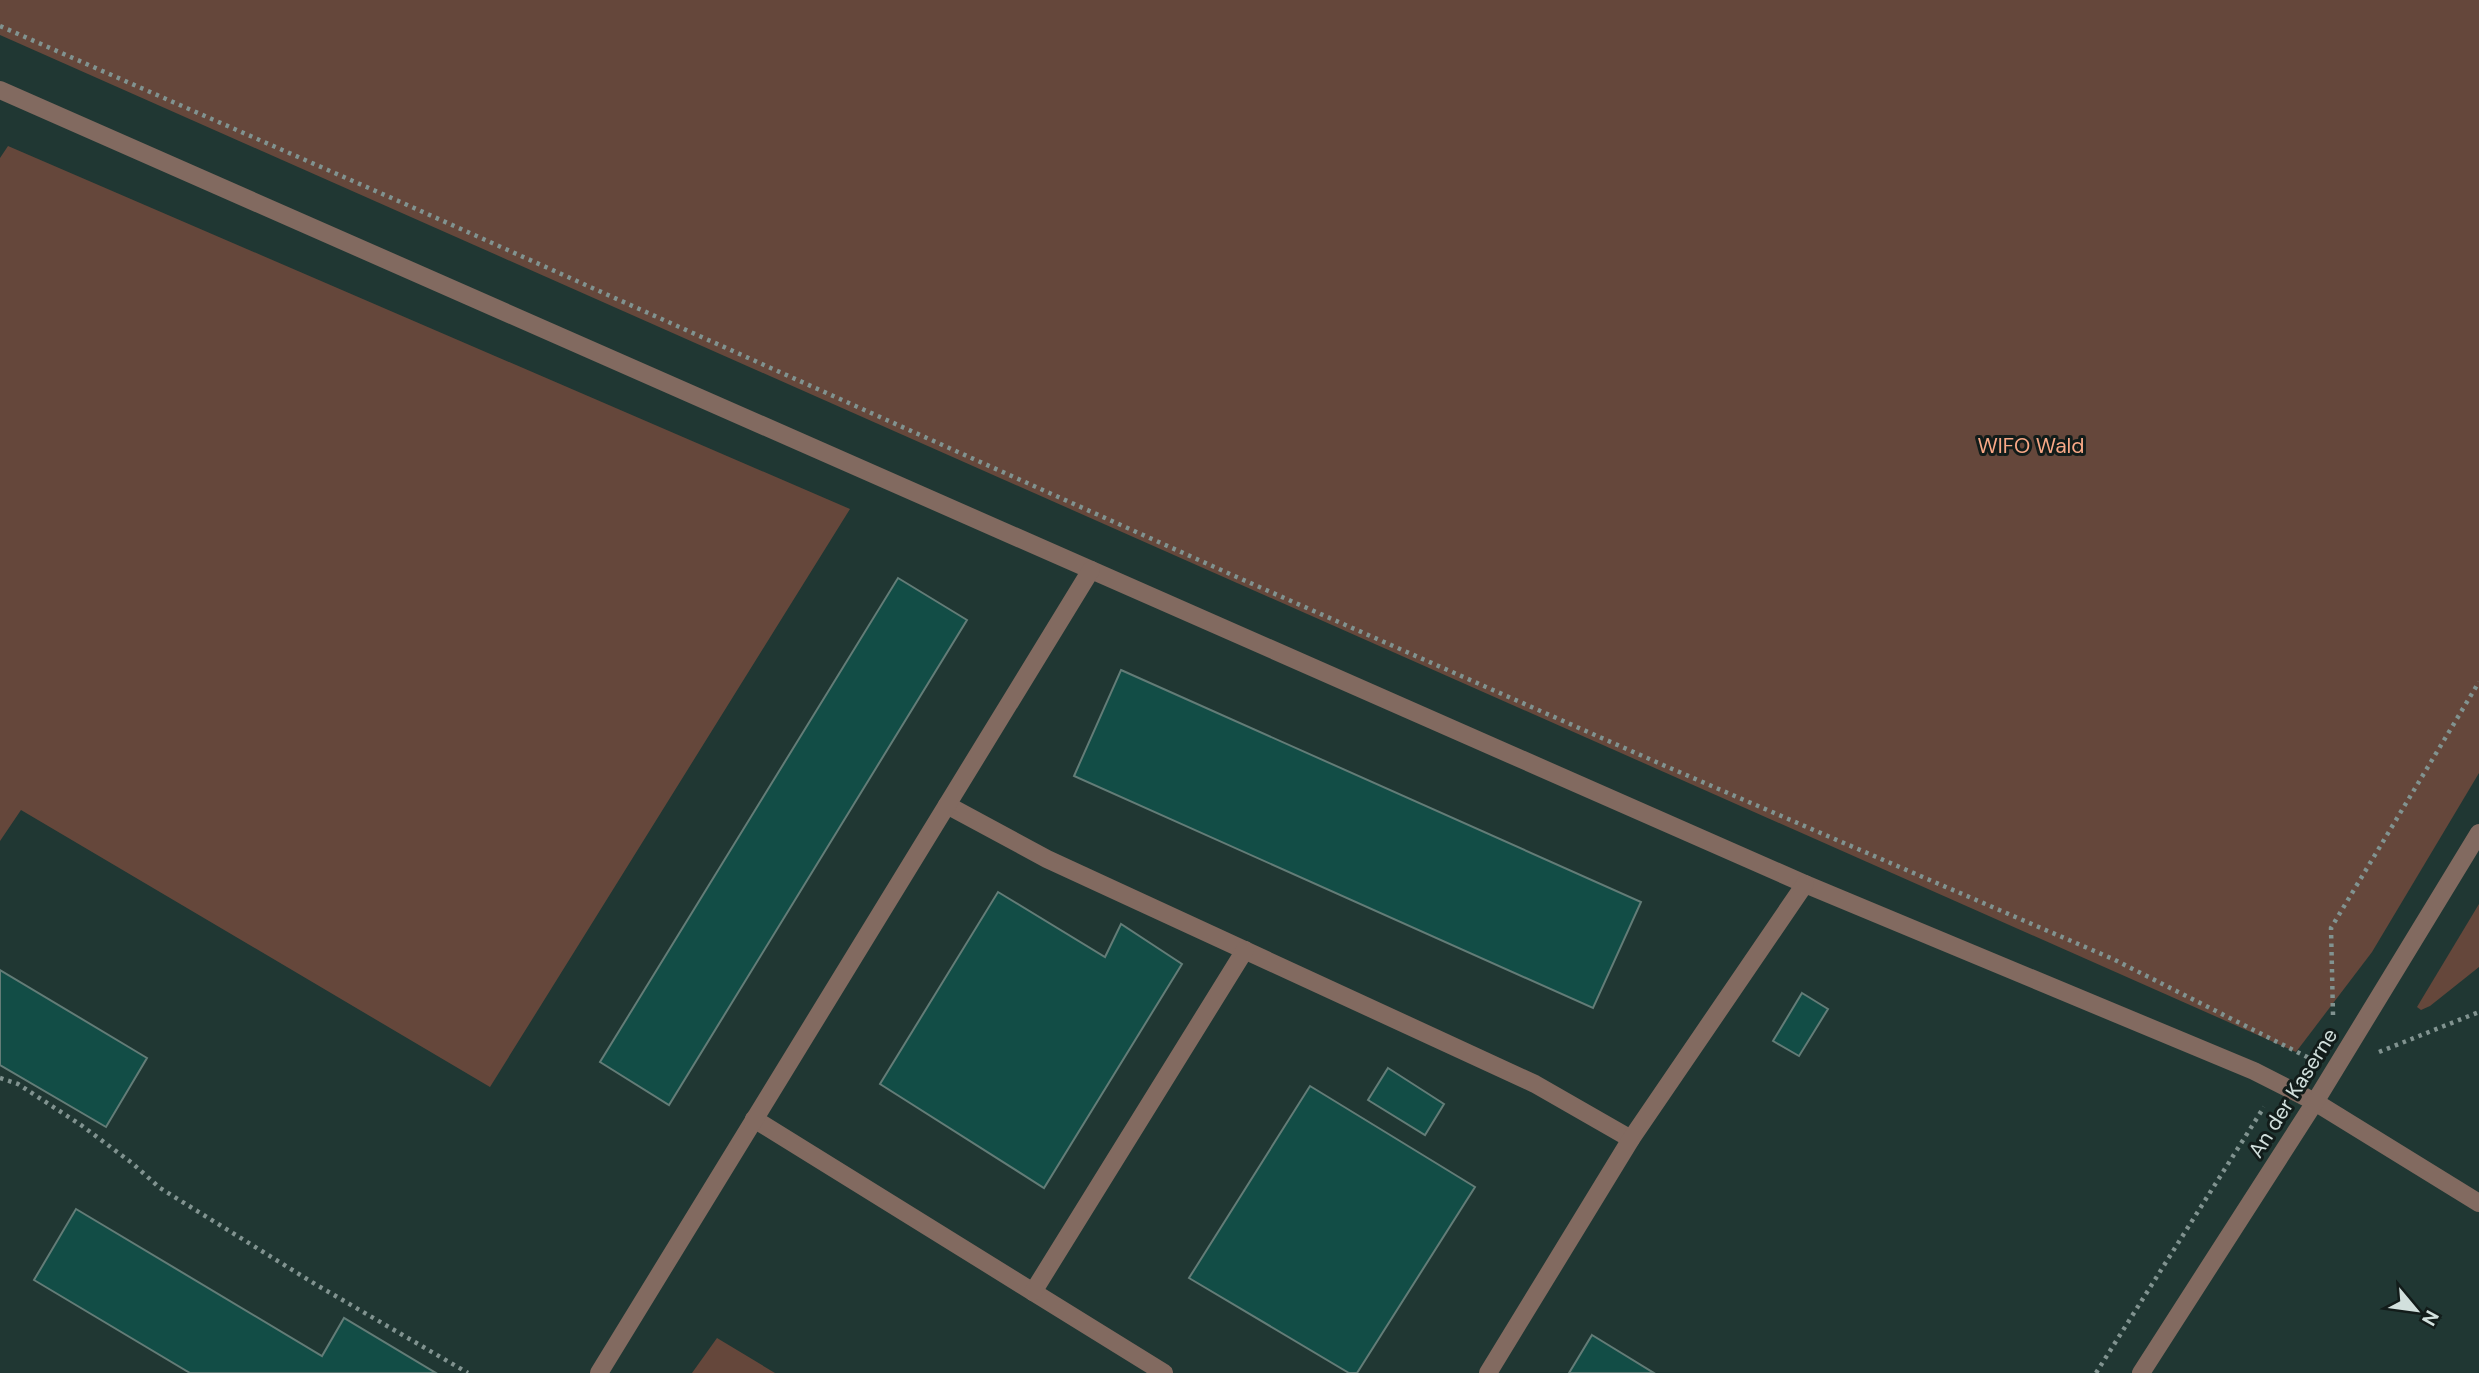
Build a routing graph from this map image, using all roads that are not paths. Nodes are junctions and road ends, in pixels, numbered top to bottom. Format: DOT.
graph roads {
  1 [pos="0,90"];
  2 [pos="1091,570"];
  3 [pos="947,804"];
  4 [pos="2479,833"];
  5 [pos="1805,884"];
  6 [pos="1245,950"];
  7 [pos="2315,1102"];
  8 [pos="754,1119"];
  9 [pos="1631,1139"];
  10 [pos="2479,1203"];
  11 [pos="1033,1292"];
  12 [pos="599,1373"];
  13 [pos="1164,1373"];
  14 [pos="1488,1373"];
  15 [pos="2141,1373"];
  1 -- 2 [label="street"];
  2 -- 3 [label="street"];
  2 -- 5 [label="street"];
  3 -- 6 [label="street"];
  3 -- 8 [label="street"];
  4 -- 7 [label="street, An der Kaserne"];
  5 -- 7 [label="street"];
  5 -- 9 [label="street"];
  6 -- 9 [label="street"];
  6 -- 11 [label="street"];
  7 -- 10 [label="street"];
  7 -- 15 [label="street, An der Kaserne"];
  8 -- 11 [label="street"];
  8 -- 12 [label="street"];
  9 -- 14 [label="street"];
  11 -- 13 [label="street"];
}
